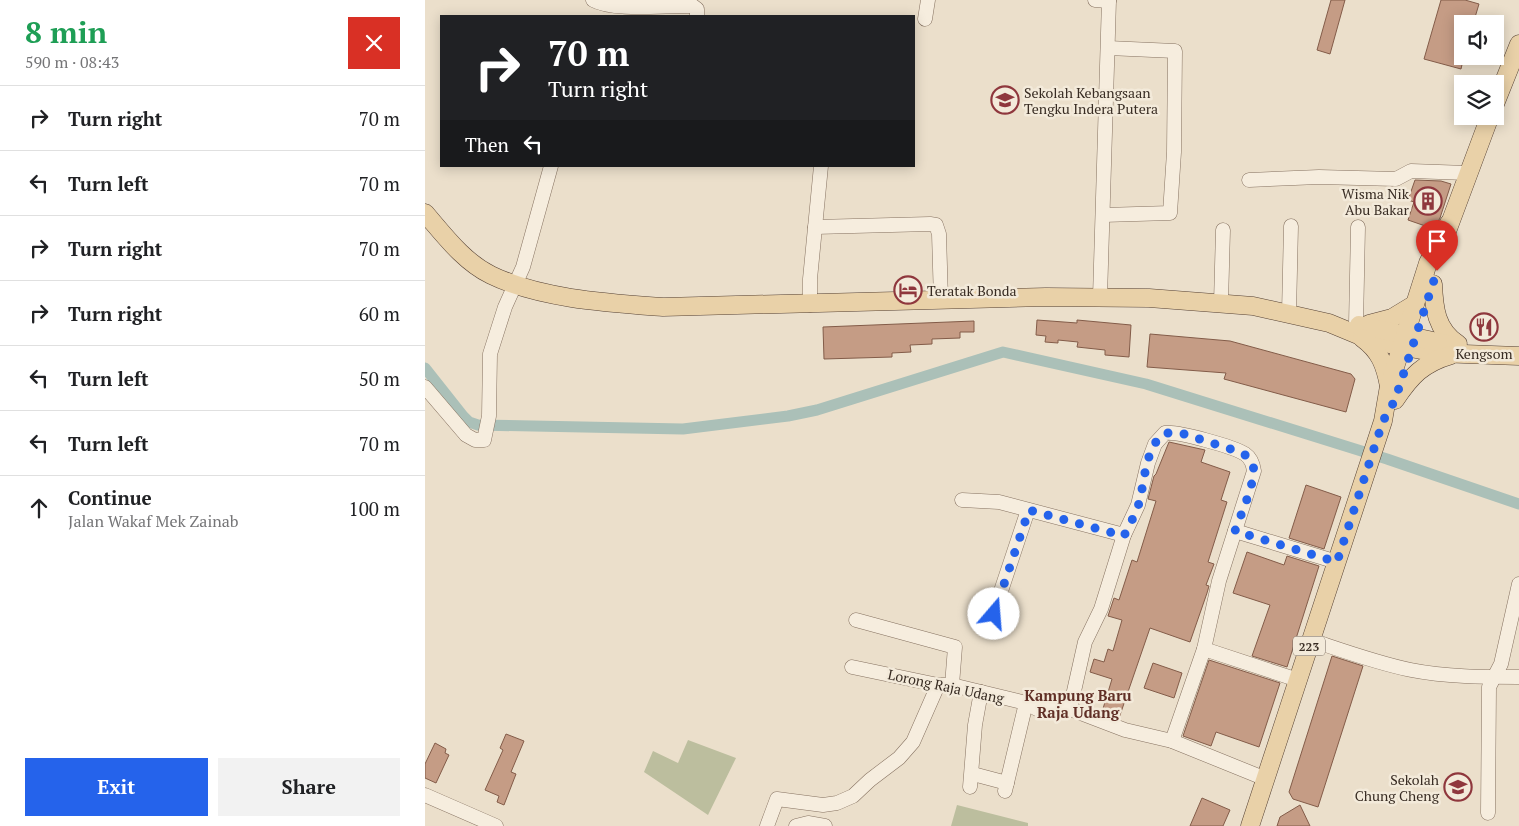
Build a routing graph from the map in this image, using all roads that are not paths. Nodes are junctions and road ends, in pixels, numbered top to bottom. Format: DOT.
graph roads {
  1 [pos="593,0"];
  2 [pos="928,0"];
  3 [pos="1095,0"];
  4 [pos="1109,0"];
  5 [pos="697,15"];
  6 [pos="925,19"];
  7 [pos="1519,44"];
  8 [pos="1108,48"];
  9 [pos="1504,82"];
  10 [pos="1486,125"];
  11 [pos="551,167"];
  12 [pos="821,167"];
  13 [pos="1467,173"];
  14 [pos="1249,180"];
  15 [pos="425,213"];
  16 [pos="1103,215"];
  17 [pos="1449,223"];
  18 [pos="1291,226"];
  19 [pos="815,227"];
  20 [pos="1358,227"];
  21 [pos="1223,230"];
  22 [pos="1433,284"];
  23 [pos="515,285"];
  24 [pos="1100,297"];
  25 [pos="941,300"];
  26 [pos="1221,302"];
  27 [pos="1415,304"];
  28 [pos="810,305"];
  29 [pos="1289,313"];
  30 [pos="1358,328"];
  31 [pos="1408,341"];
  32 [pos="1467,352"];
  33 [pos="1519,356"];
  34 [pos="425,387"];
  35 [pos="1392,393"];
  36 [pos="962,500"];
  37 [pos="1029,510"];
  38 [pos="1235,531"];
  39 [pos="1124,536"];
  40 [pos="1337,562"];
  41 [pos="1519,584"];
  42 [pos="1516,608"];
  43 [pos="857,620"];
  44 [pos="988,630"];
  45 [pos="1311,640"];
  46 [pos="1204,649"];
  47 [pos="852,667"];
  48 [pos="1494,677"];
  49 [pos="1519,677"];
  50 [pos="1298,680"];
  51 [pos="945,685"];
  52 [pos="981,692"];
  53 [pos="1026,703"];
  54 [pos="1070,709"];
  55 [pos="1172,741"];
  56 [pos="1266,779"];
  57 [pos="425,795"];
  58 [pos="1488,813"];
  59 [pos="464,820"];
  60 [pos="495,826"];
  61 [pos="767,826"];
  62 [pos="796,826"];
  63 [pos="825,826"];
  64 [pos="1250,826"];
  1 -- 5 [label="street"];
  2 -- 6 [label="street"];
  3 -- 4 [label="street"];
  4 -- 8 [label="street"];
  7 -- 9 [label="main road"];
  8 -- 16 [label="street"];
  8 -- 16 [label="street"];
  10 -- 13 [label="main road"];
  11 -- 23 [label="street"];
  12 -- 19 [label="street"];
  13 -- 14 [label="street"];
  13 -- 17 [label="main road"];
  15 -- 23 [label="main road"];
  16 -- 24 [label="street"];
  17 -- 22 [label="main road"];
  17 -- 27 [label="main road"];
  18 -- 29 [label="street"];
  19 -- 25 [label="street"];
  19 -- 28 [label="street"];
  20 -- 30 [label="street"];
  21 -- 26 [label="street"];
  22 -- 31 [label="main road"];
  22 -- 32 [label="main road"];
  23 -- 28 [label="main road"];
  23 -- 34 [label="street"];
  24 -- 25 [label="main road"];
  24 -- 26 [label="main road"];
  25 -- 28 [label="main road"];
  26 -- 29 [label="main road"];
  27 -- 30 [label="main road"];
  27 -- 31 [label="main road"];
  29 -- 30 [label="main road"];
  30 -- 31 [label="main road"];
  30 -- 35 [label="main road"];
  31 -- 32 [label="main road"];
  31 -- 35 [label="main road, 223"];
  32 -- 33 [label="main road"];
  32 -- 35 [label="main road"];
  35 -- 40 [label="main road, 223"];
  36 -- 37 [label="street"];
  37 -- 39 [label="street"];
  37 -- 44 [label="street"];
  38 -- 39 [label="street"];
  38 -- 40 [label="street"];
  38 -- 46 [label="street"];
  39 -- 54 [label="street"];
  40 -- 45 [label="main road, 223"];
  41 -- 42 [label="street"];
  42 -- 48 [label="street"];
  43 -- 51 [label="street"];
  45 -- 48 [label="street"];
  45 -- 50 [label="main road, 223"];
  46 -- 50 [label="street"];
  46 -- 55 [label="street"];
  47 -- 51 [label="street, Lorong Raja Udang"];
  48 -- 49 [label="street"];
  48 -- 58 [label="street"];
  50 -- 56 [label="main road, 223"];
  51 -- 52 [label="street, Lorong Raja Udang"];
  51 -- 61 [label="street"];
  52 -- 53 [label="street, Lorong Raja Udang"];
  52 -- 53 [label="street"];
  53 -- 54 [label="street, Lorong Raja Udang"];
  54 -- 55 [label="street, Lorong Raja Udang"];
  55 -- 56 [label="street, Lorong Raja Udang"];
  56 -- 64 [label="main road, 223"];
  57 -- 59 [label="street"];
  59 -- 60 [label="street"];
  62 -- 63 [label="street"];
}
